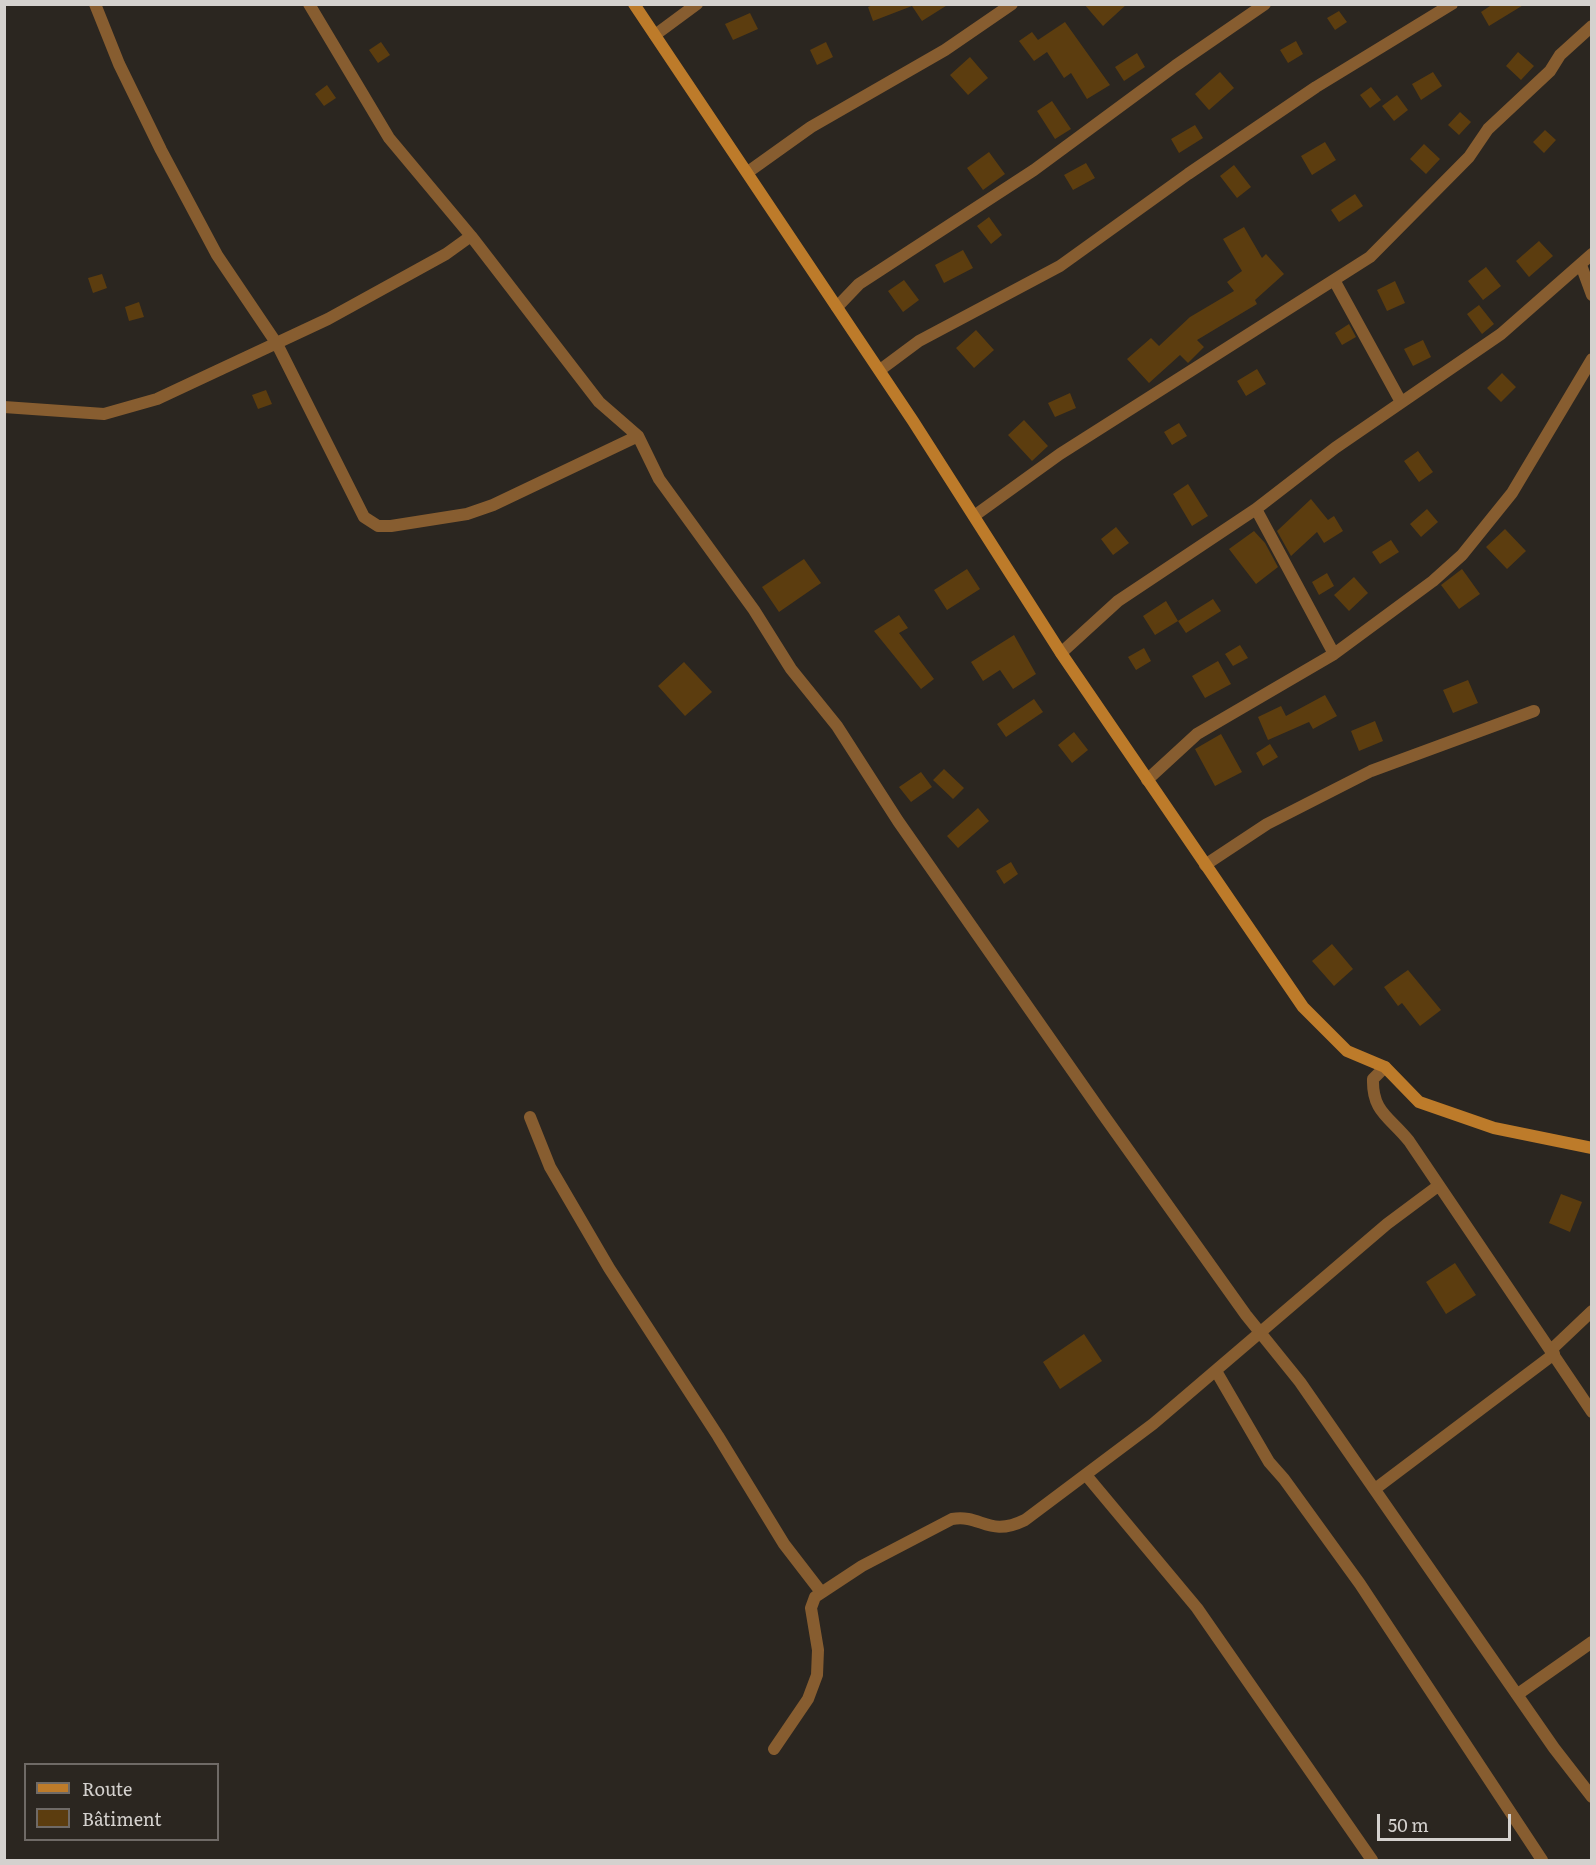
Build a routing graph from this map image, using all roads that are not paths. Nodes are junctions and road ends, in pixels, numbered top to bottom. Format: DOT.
graph roads {
  1 [pos="95,4"];
  2 [pos="309,4"];
  3 [pos="634,4"];
  4 [pos="697,4"];
  5 [pos="1012,4"];
  6 [pos="1265,4"];
  7 [pos="1452,4"];
  8 [pos="1592,26"];
  9 [pos="655,35"];
  10 [pos="748,172"];
  11 [pos="471,236"];
  12 [pos="1592,254"];
  13 [pos="1581,265"];
  14 [pos="1334,280"];
  15 [pos="1592,295"];
  16 [pos="837,307"];
  17 [pos="277,344"];
  18 [pos="1592,359"];
  19 [pos="880,370"];
  20 [pos="1401,402"];
  21 [pos="4,407"];
  22 [pos="638,436"];
  23 [pos="1256,509"];
  24 [pos="974,516"];
  25 [pos="1061,653"];
  26 [pos="1334,654"];
  27 [pos="1534,711"];
  28 [pos="1147,780"];
  29 [pos="1205,865"];
  30 [pos="1385,1066"];
  31 [pos="530,1117"];
  32 [pos="1592,1148"];
  33 [pos="1438,1186"];
  34 [pos="1592,1311"];
  35 [pos="1259,1331"];
  36 [pos="1554,1354"];
  37 [pos="1216,1371"];
  38 [pos="1592,1412"];
  39 [pos="1086,1475"];
  40 [pos="1375,1489"];
  41 [pos="821,1592"];
  42 [pos="1592,1642"];
  43 [pos="1518,1694"];
  44 [pos="774,1749"];
  45 [pos="1591,1794"];
  46 [pos="1372,1860"];
  47 [pos="1542,1860"];
  1 -- 17 [label="street"];
  2 -- 11 [label="street"];
  3 -- 9 [label="main road"];
  4 -- 9 [label="street"];
  5 -- 10 [label="street"];
  6 -- 16 [label="street"];
  7 -- 19 [label="street"];
  8 -- 14 [label="street"];
  9 -- 10 [label="main road"];
  10 -- 16 [label="main road"];
  11 -- 17 [label="street"];
  11 -- 22 [label="street"];
  12 -- 13 [label="street"];
  13 -- 15 [label="street"];
  13 -- 20 [label="street"];
  14 -- 20 [label="street"];
  14 -- 24 [label="street"];
  16 -- 19 [label="main road"];
  17 -- 21 [label="street"];
  17 -- 22 [label="street"];
  18 -- 26 [label="street"];
  19 -- 24 [label="main road"];
  20 -- 23 [label="street"];
  22 -- 35 [label="street"];
  23 -- 25 [label="street"];
  23 -- 26 [label="street"];
  24 -- 25 [label="main road"];
  25 -- 28 [label="main road"];
  26 -- 28 [label="street"];
  27 -- 29 [label="street"];
  28 -- 29 [label="main road"];
  29 -- 30 [label="main road"];
  30 -- 32 [label="main road"];
  30 -- 33 [label="street"];
  31 -- 41 [label="street"];
  33 -- 35 [label="street"];
  33 -- 36 [label="street"];
  34 -- 36 [label="street"];
  35 -- 37 [label="street"];
  35 -- 40 [label="street"];
  36 -- 38 [label="street"];
  36 -- 40 [label="street"];
  37 -- 39 [label="street"];
  37 -- 47 [label="street"];
  39 -- 41 [label="street"];
  39 -- 46 [label="street"];
  40 -- 43 [label="street"];
  41 -- 44 [label="street"];
  42 -- 43 [label="street"];
  43 -- 45 [label="street"];
}
